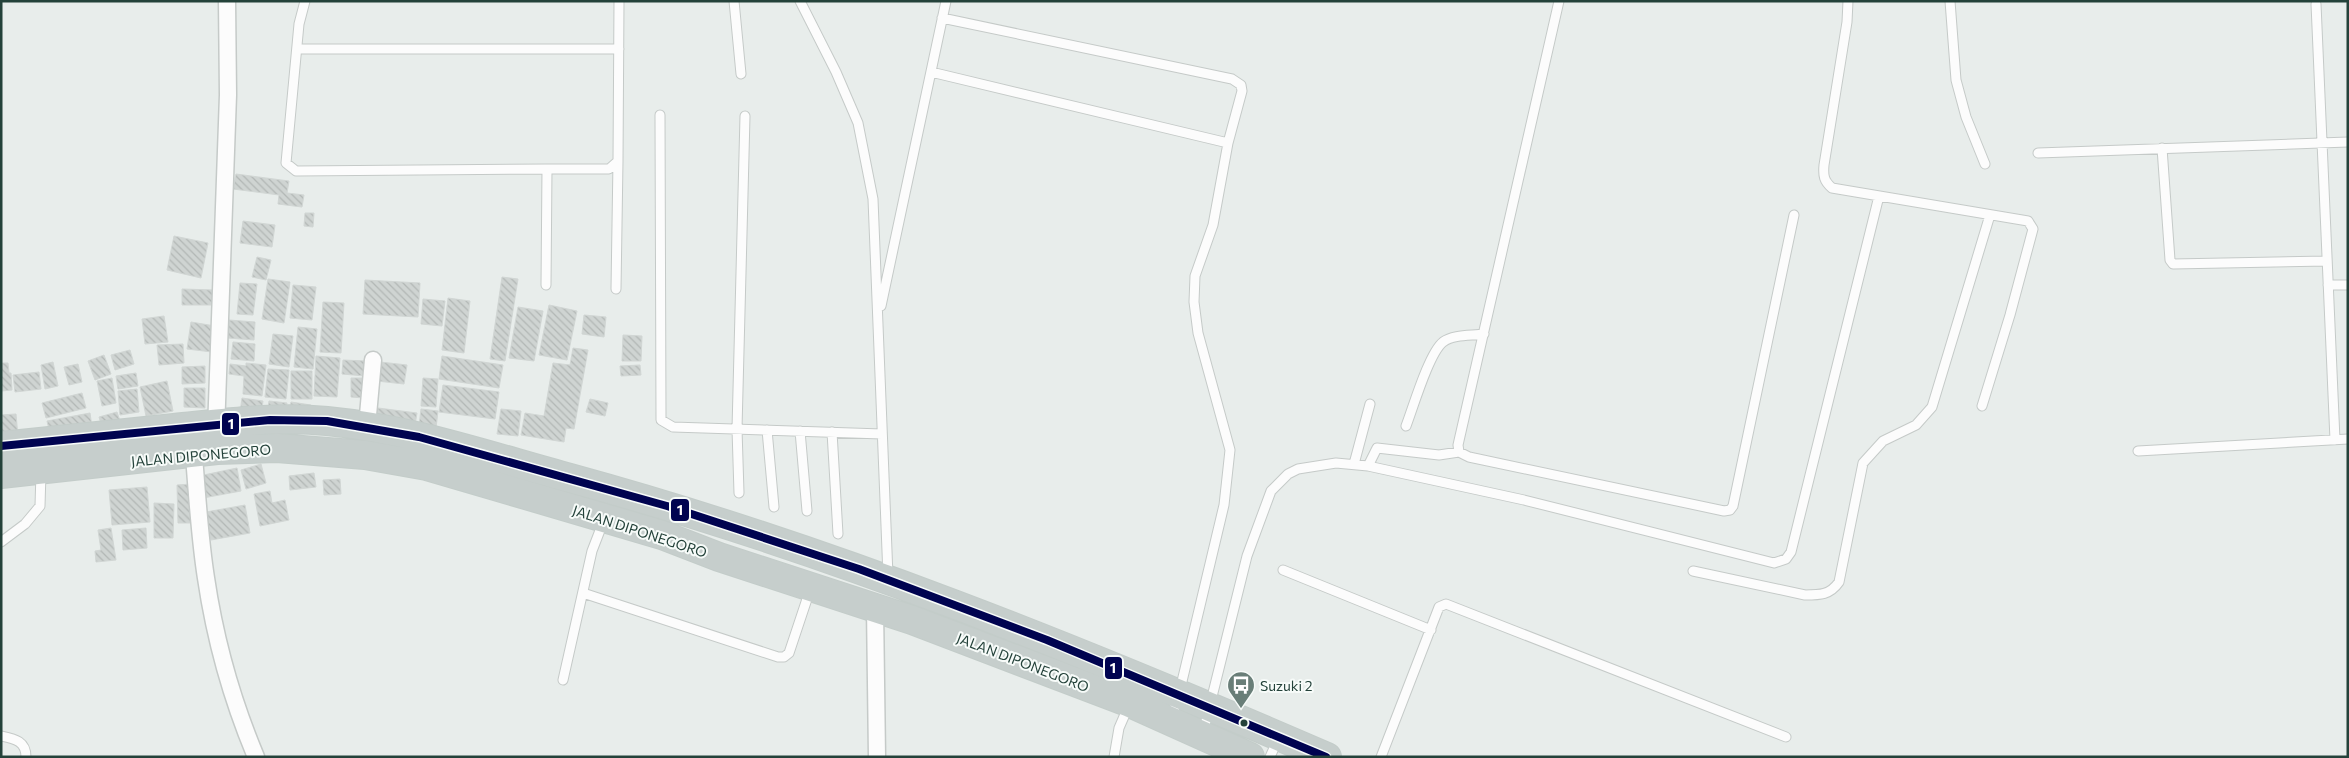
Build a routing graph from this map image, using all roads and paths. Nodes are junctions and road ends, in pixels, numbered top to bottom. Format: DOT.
graph roads {
  1 [pos="227,1"];
  2 [pos="305,1"];
  3 [pos="619,1"];
  4 [pos="734,1"];
  5 [pos="800,1"];
  6 [pos="946,1"];
  7 [pos="1560,1"];
  8 [pos="1848,1"];
  9 [pos="1950,1"];
  10 [pos="2316,4"];
  11 [pos="942,18"];
  12 [pos="297,48"];
  13 [pos="619,49"];
  14 [pos="931,72"];
  15 [pos="740,74"];
  16 [pos="660,115"];
  17 [pos="745,116"];
  18 [pos="2321,142"];
  19 [pos="2348,142"];
  20 [pos="1228,143"];
  21 [pos="2162,148"];
  22 [pos="2038,153"];
  23 [pos="618,161"];
  24 [pos="1985,164"];
  25 [pos="547,169"];
  26 [pos="1879,196"];
  27 [pos="1794,215"];
  28 [pos="1990,215"];
  29 [pos="2327,261"];
  30 [pos="546,285"];
  31 [pos="2328,285"];
  32 [pos="2348,285"];
  33 [pos="616,289"];
  34 [pos="878,321"];
  35 [pos="1484,334"];
  36 [pos="373,360"];
  37 [pos="1370,404"];
  38 [pos="1982,406"];
  39 [pos="204,425"];
  40 [pos="368,426"];
  41 [pos="1406,426"];
  42 [pos="738,429"];
  43 [pos="768,430"];
  44 [pos="800,431"];
  45 [pos="832,432"];
  46 [pos="882,434"];
  47 [pos="2348,439"];
  48 [pos="2335,440"];
  49 [pos="1,446"];
  50 [pos="2138,451"];
  51 [pos="206,452"];
  52 [pos="1460,452"];
  53 [pos="1354,464"];
  54 [pos="1368,466"];
  55 [pos="42,470"];
  56 [pos="1,474"];
  57 [pos="740,493"];
  58 [pos="674,507"];
  59 [pos="774,507"];
  60 [pos="807,511"];
  61 [pos="604,519"];
  62 [pos="838,534"];
  63 [pos="662,535"];
  64 [pos="1,542"];
  65 [pos="1283,570"];
  66 [pos="1692,571"];
  67 [pos="889,580"];
  68 [pos="812,586"];
  69 [pos="583,593"];
  70 [pos="876,608"];
  71 [pos="1431,630"];
  72 [pos="563,680"];
  73 [pos="1179,694"];
  74 [pos="1130,703"];
  75 [pos="1211,706"];
  76 [pos="1170,721"];
  77 [pos="1202,735"];
  78 [pos="1,736"];
  79 [pos="1786,737"];
  80 [pos="1274,746"];
  81 [pos="26,757"];
  82 [pos="256,757"];
  83 [pos="877,757"];
  84 [pos="1114,757"];
  85 [pos="1250,757"];
  86 [pos="1327,757"];
  87 [pos="1381,757"];
  1 -- 39 [label="street"];
  2 -- 12 [label="lane"];
  3 -- 13 [label="lane"];
  4 -- 15 [label="lane"];
  5 -- 34 [label="lane"];
  6 -- 11 [label="lane"];
  7 -- 35 [label="lane"];
  8 -- 26 [label="lane"];
  9 -- 24 [label="lane"];
  10 -- 18 [label="lane"];
  11 -- 14 [label="lane"];
  11 -- 20 [label="lane"];
  12 -- 13 [label="lane"];
  12 -- 25 [label="lane"];
  13 -- 23 [label="lane"];
  14 -- 20 [label="lane"];
  14 -- 34 [label="lane"];
  16 -- 42 [label="lane"];
  17 -- 42 [label="lane"];
  18 -- 19 [label="lane"];
  18 -- 21 [label="lane"];
  18 -- 29 [label="lane"];
  20 -- 73 [label="lane"];
  21 -- 22 [label="lane"];
  21 -- 29 [label="lane"];
  23 -- 25 [label="lane"];
  23 -- 33 [label="lane"];
  25 -- 30 [label="lane"];
  26 -- 28 [label="lane"];
  26 -- 54 [label="lane"];
  27 -- 52 [label="lane"];
  28 -- 38 [label="lane"];
  28 -- 66 [label="lane"];
  29 -- 31 [label="lane"];
  31 -- 32 [label="lane"];
  31 -- 48 [label="lane"];
  34 -- 46 [label="lane"];
  35 -- 41 [label="lane"];
  35 -- 52 [label="lane"];
  36 -- 40 [label="street"];
  37 -- 53 [label="lane"];
  39 -- 40 [label="highway, JALAN DIPONEGORO"];
  39 -- 49 [label="highway, JALAN DIPONEGORO"];
  39 -- 51 [label="street"];
  39 -- 51 [label="street"];
  40 -- 58 [label="highway, JALAN DIPONEGORO"];
  42 -- 43 [label="lane"];
  42 -- 57 [label="lane"];
  43 -- 44 [label="lane"];
  43 -- 59 [label="lane"];
  44 -- 45 [label="lane"];
  44 -- 60 [label="lane"];
  45 -- 46 [label="lane"];
  45 -- 62 [label="lane"];
  46 -- 67 [label="lane"];
  47 -- 48 [label="lane"];
  48 -- 50 [label="lane"];
  51 -- 55 [label="highway, JALAN DIPONEGORO"];
  51 -- 61 [label="highway, JALAN DIPONEGORO"];
  51 -- 82 [label="street"];
  52 -- 54 [label="lane"];
  53 -- 54 [label="lane"];
  53 -- 75 [label="lane"];
  55 -- 56 [label="highway, JALAN DIPONEGORO"];
  55 -- 64 [label="lane"];
  58 -- 63 [label="highway"];
  58 -- 67 [label="highway, JALAN DIPONEGORO"];
  61 -- 63 [label="highway, JALAN DIPONEGORO"];
  61 -- 69 [label="lane"];
  63 -- 68 [label="highway, JALAN DIPONEGORO"];
  65 -- 71 [label="lane"];
  67 -- 73 [label="highway, JALAN DIPONEGORO"];
  68 -- 69 [label="lane"];
  68 -- 70 [label="highway, JALAN DIPONEGORO"];
  69 -- 72 [label="lane"];
  70 -- 74 [label="highway, JALAN DIPONEGORO"];
  70 -- 83 [label="street"];
  71 -- 79 [label="lane"];
  71 -- 87 [label="lane"];
  73 -- 75 [label="highway, JALAN DIPONEGORO"];
  73 -- 76 [label="lane"];
  74 -- 76 [label="highway, JALAN DIPONEGORO"];
  74 -- 84 [label="lane"];
  75 -- 77 [label="lane"];
  75 -- 80 [label="highway, JALAN DIPONEGORO"];
  76 -- 77 [label="highway, JALAN DIPONEGORO"];
  77 -- 85 [label="highway, JALAN DIPONEGORO"];
  78 -- 81 [label="lane"];
  80 -- 86 [label="highway, JALAN DIPONEGORO"];
}
